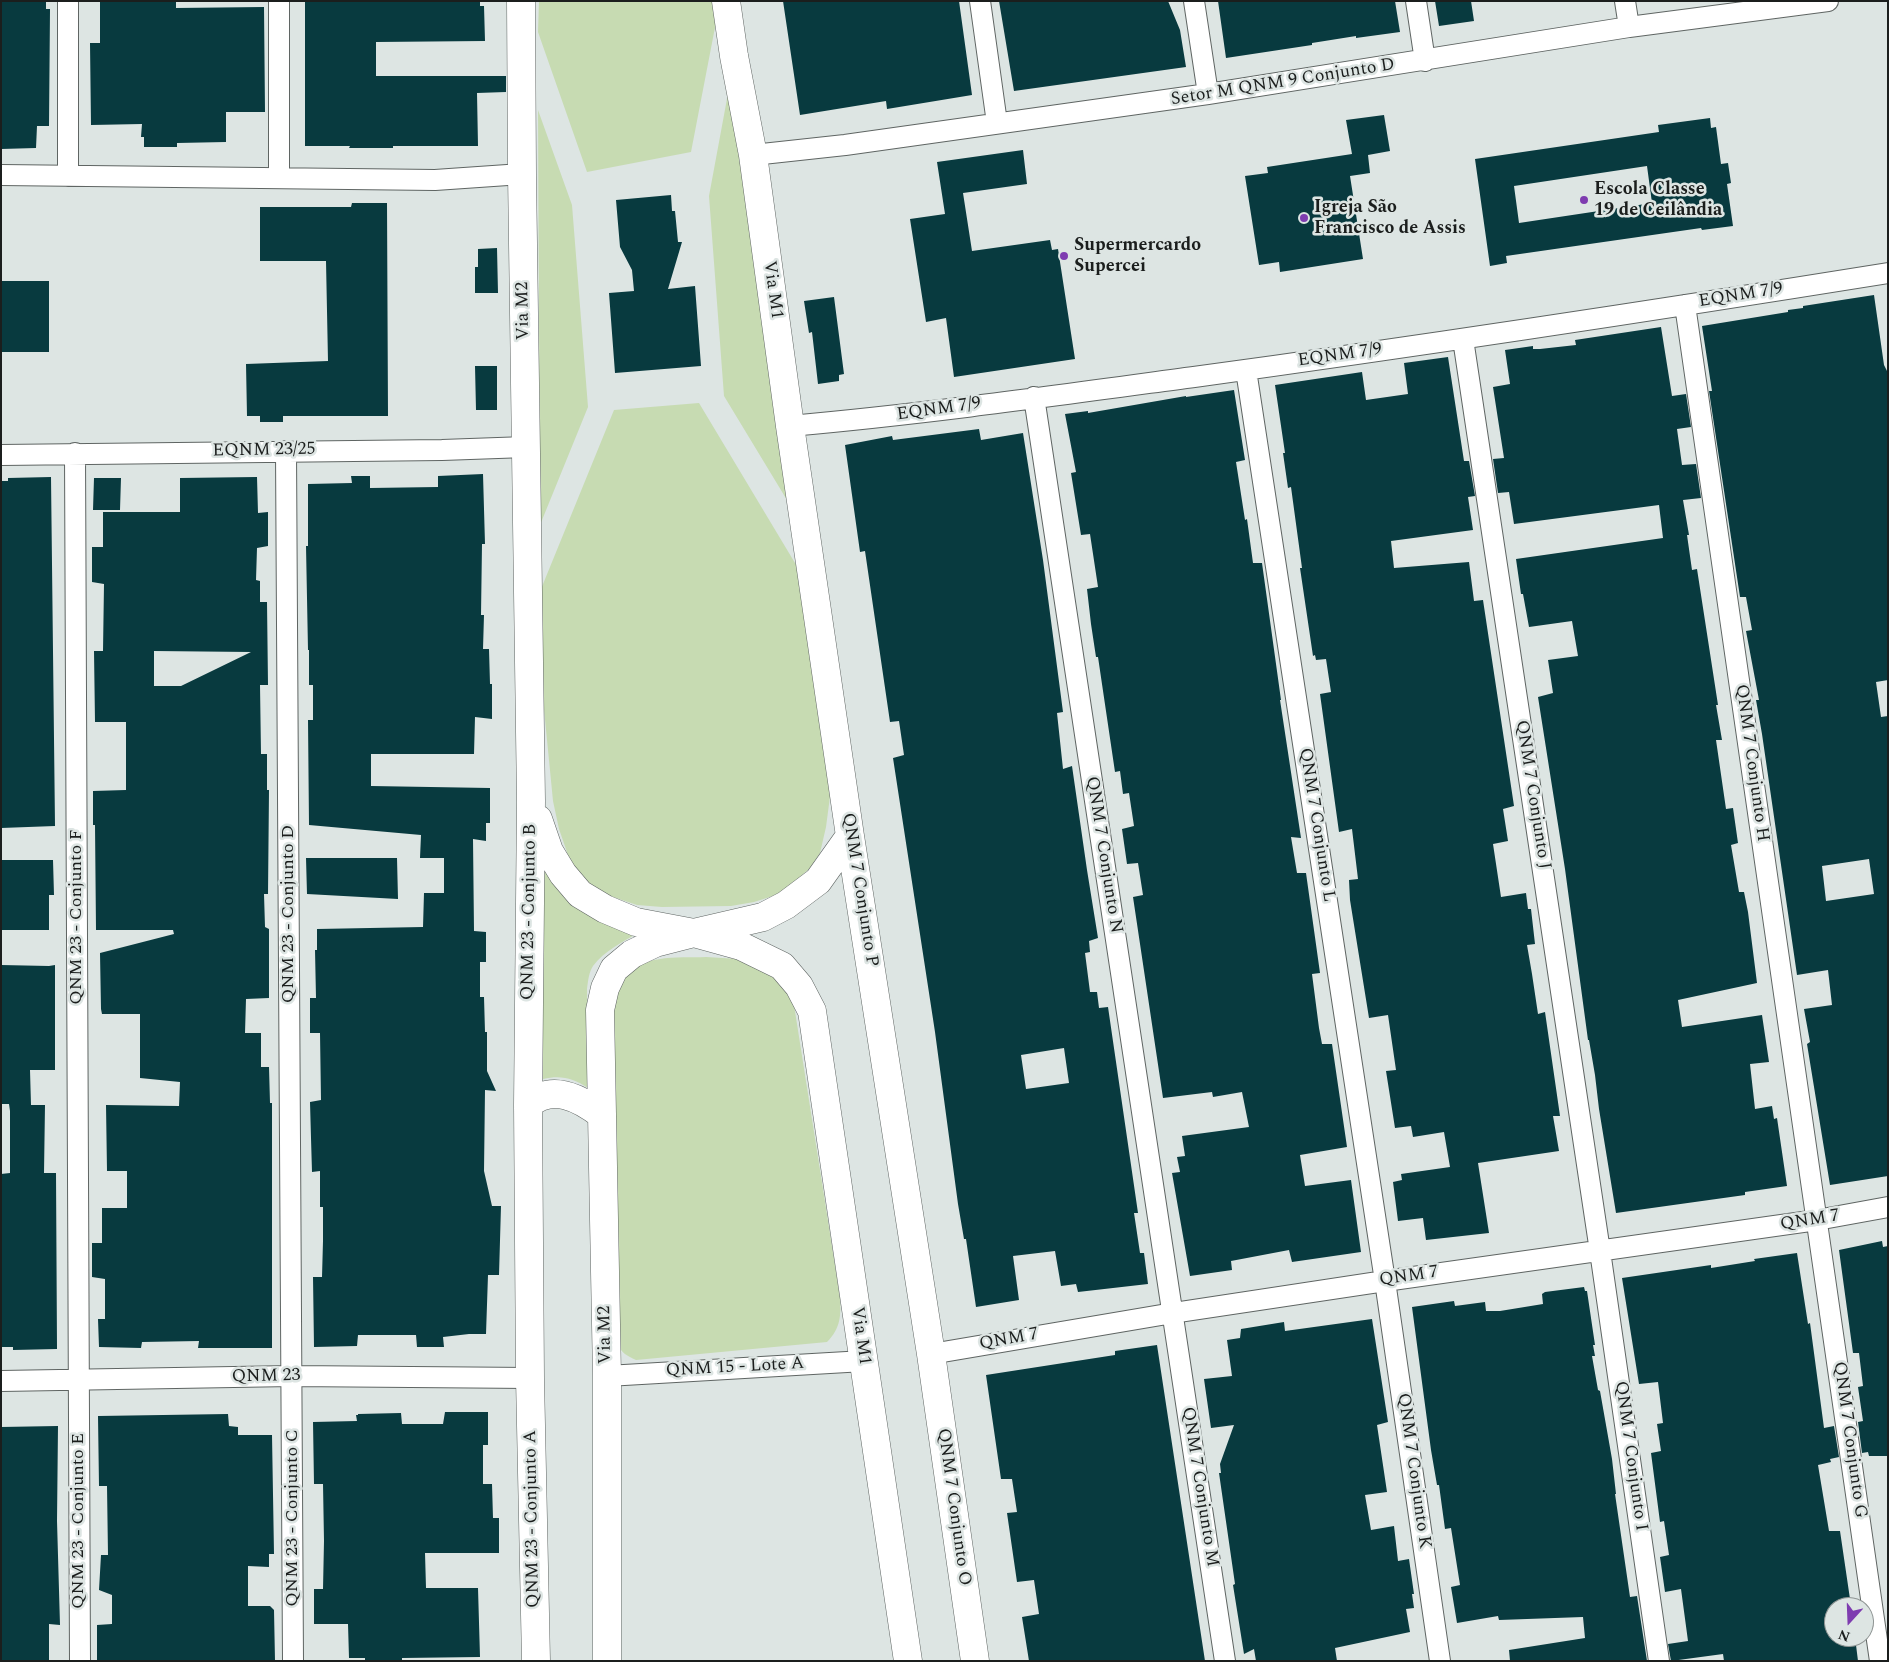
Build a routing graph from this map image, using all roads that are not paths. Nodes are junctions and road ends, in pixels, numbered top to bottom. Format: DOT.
graph roads {
  1 [pos="68,1"];
  2 [pos="279,1"];
  3 [pos="521,1"];
  4 [pos="726,1"];
  5 [pos="980,1"];
  6 [pos="1194,1"];
  7 [pos="1416,1"];
  8 [pos="1625,1"];
  9 [pos="1828,1"];
  10 [pos="1629,27"];
  11 [pos="1425,61"];
  12 [pos="1208,94"];
  13 [pos="997,123"];
  14 [pos="753,155"];
  15 [pos="522,174"];
  16 [pos="1,175"];
  17 [pos="68,176"];
  18 [pos="279,178"];
  19 [pos="1888,273"];
  20 [pos="1685,305"];
  21 [pos="1463,339"];
  22 [pos="1246,370"];
  23 [pos="1034,398"];
  24 [pos="790,426"];
  25 [pos="526,447"];
  26 [pos="286,451"];
  27 [pos="1,454"];
  28 [pos="75,454"];
  29 [pos="531,801"];
  30 [pos="850,836"];
  31 [pos="694,933"];
  32 [pos="528,1105"];
  33 [pos="602,1115"];
  34 [pos="1888,1207"];
  35 [pos="1817,1220"];
  36 [pos="1600,1251"];
  37 [pos="1385,1280"];
  38 [pos="1173,1313"];
  39 [pos="931,1354"];
  40 [pos="864,1361"];
  41 [pos="292,1376"];
  42 [pos="607,1376"];
  43 [pos="530,1378"];
  44 [pos="1,1381"];
  45 [pos="78,1381"];
  46 [pos="80,1661"];
  47 [pos="294,1661"];
  48 [pos="536,1661"];
  49 [pos="607,1661"];
  50 [pos="908,1661"];
  51 [pos="975,1661"];
  52 [pos="1225,1661"];
  53 [pos="1440,1661"];
  54 [pos="1659,1661"];
  55 [pos="1880,1661"];
  1 -- 17 [label="street"];
  2 -- 18 [label="street"];
  3 -- 15 [label="main road, Via M2"];
  4 -- 14 [label="main road, Via M1"];
  5 -- 13 [label="street"];
  6 -- 12 [label="street"];
  7 -- 11 [label="street"];
  8 -- 10 [label="street"];
  9 -- 10 [label="street, Setor M QNM 9 Conjunto D"];
  10 -- 11 [label="street, Setor M QNM 9 Conjunto D"];
  11 -- 12 [label="street, Setor M QNM 9 Conjunto D"];
  12 -- 13 [label="street, Setor M QNM 9 Conjunto D"];
  13 -- 14 [label="street, Setor M QNM 9 Conjunto D"];
  14 -- 24 [label="main road, Via M1"];
  15 -- 18 [label="street"];
  15 -- 25 [label="main road, Via M2"];
  16 -- 17 [label="street"];
  17 -- 18 [label="street"];
  19 -- 20 [label="street, EQNM 7/9"];
  20 -- 21 [label="street, EQNM 7/9"];
  20 -- 35 [label="street, QNM 7 Conjunto H"];
  21 -- 22 [label="street, EQNM 7/9"];
  21 -- 36 [label="street, QNM 7 Conjunto J"];
  22 -- 23 [label="street, EQNM 7/9"];
  22 -- 37 [label="street, QNM 7 Conjunto L"];
  23 -- 24 [label="street, EQNM 7/9"];
  23 -- 38 [label="street, QNM 7 Conjunto N"];
  24 -- 30 [label="main road, QNM 7 Conjunto P"];
  25 -- 26 [label="street, EQNM 23/25"];
  25 -- 29 [label="main road, QNM 23 - Conjunto B"];
  26 -- 28 [label="street, EQNM 23/25"];
  26 -- 41 [label="street, QNM 23 - Conjunto D"];
  27 -- 28 [label="street, EQNM 23/25"];
  28 -- 45 [label="street, QNM 23 - Conjunto F"];
  29 -- 31 [label="main road, Via M1"];
  29 -- 32 [label="main road, QNM 23 - Conjunto B"];
  30 -- 31 [label="main road, Via M2"];
  30 -- 39 [label="main road, QNM 7 Conjunto P"];
  31 -- 33 [label="main road, Via M2"];
  31 -- 40 [label="main road, Via M1"];
  32 -- 33 [label="main road"];
  32 -- 43 [label="main road, QNM 23 - Conjunto B"];
  33 -- 42 [label="main road, Via M2"];
  34 -- 35 [label="street, QNM 7"];
  35 -- 36 [label="street, QNM 7"];
  35 -- 55 [label="street, QNM 7 Conjunto G"];
  36 -- 37 [label="street, QNM 7"];
  36 -- 54 [label="street, QNM 7 Conjunto I"];
  37 -- 38 [label="street, QNM 7"];
  37 -- 53 [label="street, QNM 7 Conjunto K"];
  38 -- 39 [label="street, QNM 7"];
  38 -- 52 [label="street, QNM 7 Conjunto M"];
  39 -- 51 [label="main road, QNM 7 Conjunto O"];
  40 -- 42 [label="street, QNM 15 - Lote A"];
  40 -- 50 [label="main road, Via M1"];
  41 -- 43 [label="street, QNM 23"];
  41 -- 45 [label="street, QNM 23"];
  41 -- 47 [label="street, QNM 23 - Conjunto C"];
  42 -- 49 [label="main road, Via M2"];
  43 -- 48 [label="main road, QNM 23 - Conjunto A"];
  44 -- 45 [label="street, QNM 23"];
  45 -- 46 [label="street, QNM 23 - Conjunto E"];
}
